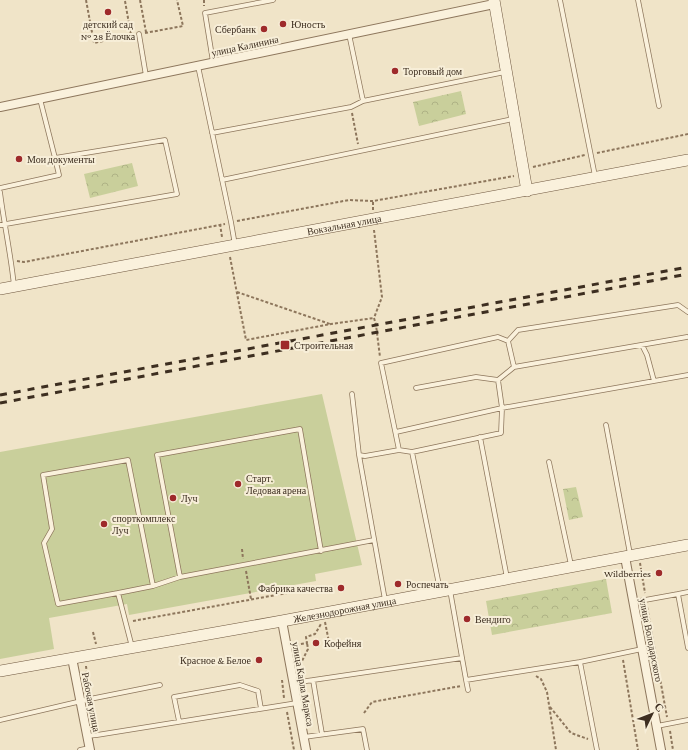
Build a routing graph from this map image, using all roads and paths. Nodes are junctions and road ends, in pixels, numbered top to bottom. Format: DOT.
graph roads {
  1 [pos="86,0"];
  2 [pos="140,0"];
  3 [pos="178,0"];
  4 [pos="273,0"];
  5 [pos="560,0"];
  6 [pos="638,0"];
  7 [pos="125,1"];
  8 [pos="494,2"];
  9 [pos="146,33"];
  10 [pos="139,34"];
  11 [pos="349,34"];
  12 [pos="132,36"];
  13 [pos="214,63"];
  14 [pos="198,66"];
  15 [pos="506,72"];
  16 [pos="146,76"];
  17 [pos="40,99"];
  18 [pos="363,101"];
  19 [pos="659,106"];
  20 [pos="0,107"];
  21 [pos="351,107"];
  22 [pos="514,119"];
  23 [pos="212,133"];
  24 [pos="688,134"];
  25 [pos="360,151"];
  26 [pos="590,154"];
  27 [pos="55,158"];
  28 [pos="688,160"];
  29 [pos="523,170"];
  30 [pos="596,178"];
  31 [pos="222,180"];
  32 [pos="0,188"];
  33 [pos="526,190"];
  34 [pos="0,192"];
  35 [pos="373,201"];
  36 [pos="372,219"];
  37 [pos="231,222"];
  38 [pos="220,224"];
  39 [pos="2,225"];
  40 [pos="229,246"];
  41 [pos="12,260"];
  42 [pos="14,287"];
  43 [pos="0,289"];
  44 [pos="237,292"];
  45 [pos="688,312"];
  46 [pos="374,318"];
  47 [pos="331,324"];
  48 [pos="688,337"];
  49 [pos="508,341"];
  50 [pos="642,344"];
  51 [pos="381,364"];
  52 [pos="514,367"];
  53 [pos="688,375"];
  54 [pos="498,380"];
  55 [pos="654,381"];
  56 [pos="416,388"];
  57 [pos="352,394"];
  58 [pos="502,408"];
  59 [pos="606,425"];
  60 [pos="396,432"];
  61 [pos="480,437"];
  62 [pos="399,450"];
  63 [pos="412,452"];
  64 [pos="359,455"];
  65 [pos="549,462"];
  66 [pos="374,540"];
  67 [pos="688,545"];
  68 [pos="242,549"];
  69 [pos="321,551"];
  70 [pos="628,557"];
  71 [pos="646,561"];
  72 [pos="244,565"];
  73 [pos="571,567"];
  74 [pos="180,577"];
  75 [pos="507,579"];
  76 [pos="153,586"];
  77 [pos="320,586"];
  78 [pos="445,591"];
  79 [pos="688,592"];
  80 [pos="118,593"];
  81 [pos="678,594"];
  82 [pos="251,599"];
  83 [pos="646,600"];
  84 [pos="385,602"];
  85 [pos="633,602"];
  86 [pos="332,620"];
  87 [pos="282,621"];
  88 [pos="126,622"];
  89 [pos="323,622"];
  90 [pos="314,623"];
  91 [pos="295,639"];
  92 [pos="307,643"];
  93 [pos="330,646"];
  94 [pos="132,647"];
  95 [pos="688,648"];
  96 [pos="642,649"];
  97 [pos="621,653"];
  98 [pos="72,658"];
  99 [pos="462,658"];
  100 [pos="299,659"];
  101 [pos="580,662"];
  102 [pos="300,665"];
  103 [pos="86,666"];
  104 [pos="528,670"];
  105 [pos="0,671"];
  106 [pos="282,680"];
  107 [pos="313,680"];
  108 [pos="303,681"];
  109 [pos="293,683"];
  110 [pos="466,683"];
  111 [pos="160,685"];
  112 [pos="468,690"];
  113 [pos="90,699"];
  114 [pos="80,702"];
  115 [pos="297,703"];
  116 [pos="285,705"];
  117 [pos="549,706"];
  118 [pos="261,709"];
  119 [pos="364,714"];
  120 [pos="0,720"];
  121 [pos="688,720"];
  122 [pos="179,722"];
  123 [pos="668,724"];
  124 [pos="657,726"];
  125 [pos="322,734"];
  126 [pos="87,736"];
  127 [pos="303,737"];
  128 [pos="595,741"];
  129 [pos="89,749"];
  130 [pos="80,750"];
  131 [pos="294,750"];
  132 [pos="306,750"];
  133 [pos="367,750"];
  134 [pos="556,750"];
  135 [pos="597,750"];
  136 [pos="638,750"];
  137 [pos="661,750"];
  138 [pos="673,750"];
  1 -- 12 [label="path"];
  2 -- 9 [label="path"];
  3 -- 9 [label="path"];
  4 -- 13 [label="lane"];
  5 -- 26 [label="lane"];
  6 -- 19 [label="lane"];
  7 -- 12 [label="path"];
  8 -- 11 [label="street, улица Калинина"];
  8 -- 15 [label="street"];
  9 -- 10 [label="path"];
  10 -- 12 [label="path"];
  10 -- 16 [label="lane"];
  11 -- 13 [label="street, улица Калинина"];
  11 -- 18 [label="lane"];
  13 -- 14 [label="street, улица Калинина"];
  14 -- 16 [label="street, улица Калинина"];
  14 -- 23 [label="lane"];
  15 -- 18 [label="lane"];
  15 -- 22 [label="street"];
  16 -- 17 [label="street, улица Калинина"];
  17 -- 20 [label="street, улица Калинина"];
  17 -- 27 [label="lane"];
  18 -- 21 [label="lane"];
  21 -- 23 [label="lane"];
  21 -- 25 [label="path"];
  22 -- 25 [label="lane"];
  22 -- 29 [label="street"];
  23 -- 31 [label="lane"];
  24 -- 26 [label="path"];
  25 -- 31 [label="lane"];
  26 -- 29 [label="path"];
  26 -- 30 [label="lane"];
  27 -- 32 [label="lane"];
  27 -- 39 [label="lane"];
  28 -- 30 [label="street, Вокзальная улица"];
  29 -- 33 [label="street"];
  29 -- 35 [label="path"];
  30 -- 33 [label="street, Вокзальная улица"];
  31 -- 37 [label="lane"];
  33 -- 36 [label="street, Вокзальная улица"];
  34 -- 39 [label="lane"];
  35 -- 36 [label="path"];
  35 -- 37 [label="path"];
  36 -- 40 [label="street, Вокзальная улица"];
  36 -- 46 [label="path"];
  37 -- 38 [label="path"];
  37 -- 40 [label="lane"];
  38 -- 40 [label="path"];
  38 -- 41 [label="path"];
  39 -- 41 [label="lane"];
  40 -- 42 [label="street, Вокзальная улица"];
  40 -- 44 [label="path"];
  41 -- 42 [label="lane"];
  42 -- 43 [label="street, Вокзальная улица"];
  44 -- 47 [label="path"];
  44 -- 47 [label="path"];
  45 -- 49 [label="lane"];
  46 -- 47 [label="path"];
  46 -- 51 [label="path"];
  48 -- 50 [label="lane"];
  49 -- 51 [label="lane"];
  49 -- 52 [label="lane"];
  50 -- 52 [label="lane"];
  50 -- 55 [label="lane"];
  51 -- 60 [label="lane"];
  52 -- 54 [label="lane"];
  53 -- 55 [label="lane"];
  54 -- 56 [label="lane"];
  54 -- 58 [label="lane"];
  55 -- 58 [label="lane"];
  57 -- 64 [label="lane"];
  58 -- 60 [label="lane"];
  58 -- 61 [label="lane"];
  59 -- 70 [label="lane"];
  60 -- 62 [label="lane"];
  61 -- 63 [label="lane"];
  61 -- 75 [label="lane"];
  62 -- 63 [label="lane"];
  62 -- 64 [label="lane"];
  63 -- 78 [label="lane"];
  64 -- 66 [label="lane"];
  65 -- 73 [label="lane"];
  66 -- 69 [label="lane"];
  66 -- 84 [label="lane"];
  67 -- 70 [label="street, Железнодорожная улица"];
  68 -- 72 [label="path"];
  69 -- 72 [label="lane"];
  69 -- 74 [label="lane"];
  70 -- 73 [label="street, Железнодорожная улица"];
  70 -- 85 [label="street, улица Володарского"];
  71 -- 83 [label="path"];
  72 -- 74 [label="lane"];
  72 -- 82 [label="path"];
  73 -- 75 [label="street, Железнодорожная улица"];
  74 -- 76 [label="lane"];
  75 -- 78 [label="street, Железнодорожная улица"];
  76 -- 80 [label="lane"];
  76 -- 80 [label="lane"];
  77 -- 82 [label="path"];
  78 -- 84 [label="street, Железнодорожная улица"];
  78 -- 99 [label="lane"];
  79 -- 81 [label="lane"];
  80 -- 94 [label="lane"];
  81 -- 83 [label="lane"];
  81 -- 95 [label="lane"];
  82 -- 88 [label="path"];
  83 -- 85 [label="lane"];
  83 -- 123 [label="path"];
  84 -- 87 [label="street, Железнодорожная улица"];
  85 -- 96 [label="street, улица Володарского"];
  86 -- 89 [label="path"];
  87 -- 94 [label="street, Железнодорожная улица"];
  87 -- 109 [label="street, улица Карла Маркса"];
  89 -- 90 [label="path"];
  89 -- 92 [label="path"];
  89 -- 93 [label="path"];
  91 -- 92 [label="path"];
  92 -- 102 [label="path"];
  94 -- 98 [label="street, Железнодорожная улица"];
  96 -- 97 [label="lane"];
  96 -- 124 [label="street, улица Володарского"];
  97 -- 101 [label="lane"];
  97 -- 136 [label="path"];
  98 -- 105 [label="street, Железнодорожная улица"];
  98 -- 114 [label="street, Рабочая улица"];
  99 -- 107 [label="lane"];
  99 -- 110 [label="lane"];
  100 -- 102 [label="path"];
  101 -- 104 [label="lane"];
  101 -- 128 [label="lane"];
  102 -- 108 [label="path"];
  103 -- 113 [label="path"];
  104 -- 110 [label="lane"];
  104 -- 117 [label="path"];
  106 -- 116 [label="path"];
  107 -- 108 [label="lane"];
  107 -- 125 [label="lane"];
  108 -- 109 [label="lane"];
  109 -- 115 [label="street, улица Карла Маркса"];
  110 -- 112 [label="lane"];
  110 -- 119 [label="path"];
  111 -- 113 [label="lane"];
  113 -- 114 [label="lane"];
  114 -- 120 [label="lane"];
  114 -- 126 [label="street, Рабочая улица"];
  115 -- 116 [label="lane"];
  115 -- 127 [label="street, улица Карла Маркса"];
  116 -- 118 [label="lane"];
  116 -- 131 [label="path"];
  117 -- 128 [label="path"];
  117 -- 134 [label="path"];
  118 -- 122 [label="lane"];
  118 -- 122 [label="lane"];
  121 -- 123 [label="lane"];
  122 -- 126 [label="lane"];
  123 -- 124 [label="lane"];
  123 -- 138 [label="path"];
  124 -- 137 [label="street, улица Володарского"];
  125 -- 127 [label="lane"];
  125 -- 133 [label="lane"];
  126 -- 129 [label="street, Рабочая улица"];
  127 -- 132 [label="street, улица Карла Маркса"];
  128 -- 135 [label="lane"];
  129 -- 130 [label="lane"];
}
